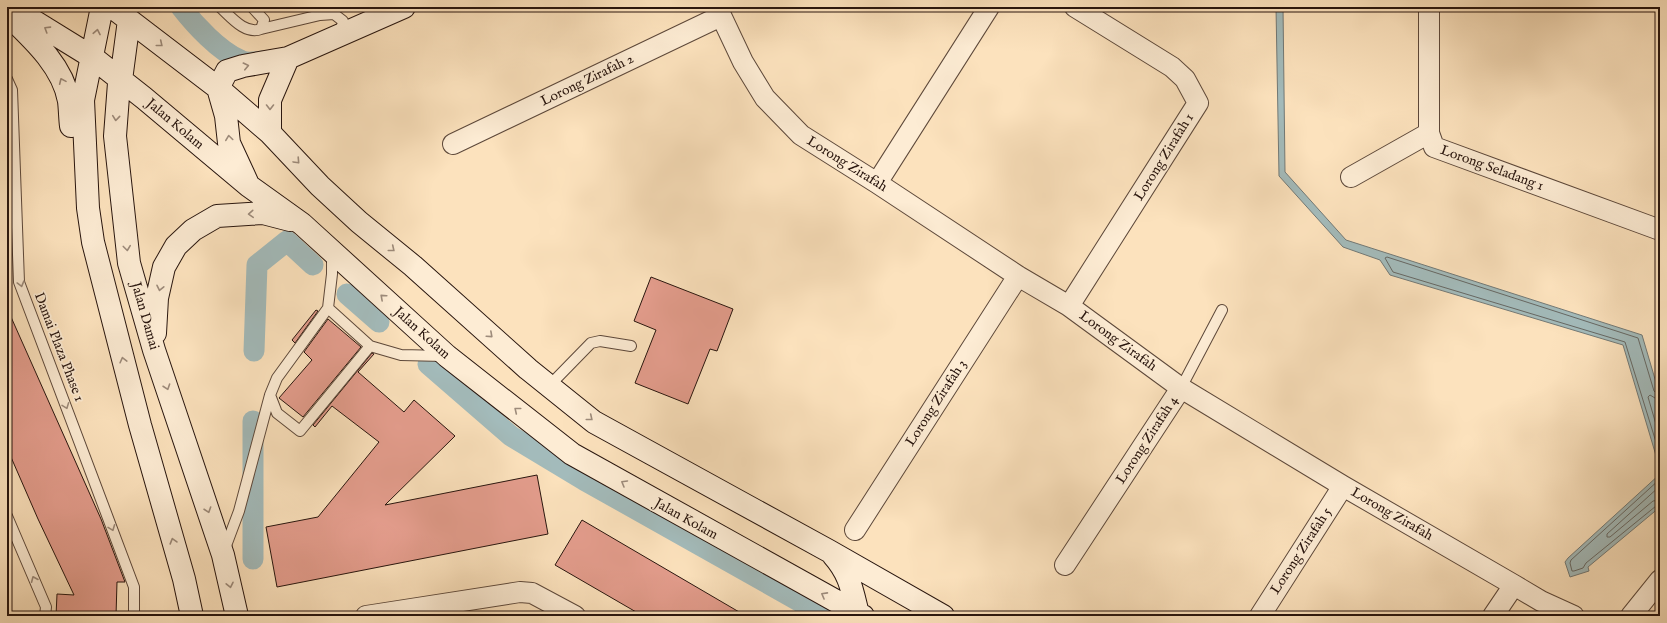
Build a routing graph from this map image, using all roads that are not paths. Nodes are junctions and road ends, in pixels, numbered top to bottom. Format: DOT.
graph roads {
  1 [pos="11,7"];
  2 [pos="102,7"];
  3 [pos="112,7"];
  4 [pos="220,7"];
  5 [pos="252,7"];
  6 [pos="404,7"];
  7 [pos="989,7"];
  8 [pos="1075,7"];
  9 [pos="1429,7"];
  10 [pos="719,11"];
  11 [pos="7,14"];
  12 [pos="131,14"];
  13 [pos="261,29"];
  14 [pos="340,35"];
  15 [pos="92,57"];
  16 [pos="288,58"];
  17 [pos="7,79"];
  18 [pos="121,80"];
  19 [pos="218,88"];
  20 [pos="1429,132"];
  21 [pos="270,133"];
  22 [pos="453,144"];
  23 [pos="1351,177"];
  24 [pos="877,182"];
  25 [pos="249,186"];
  26 [pos="302,224"];
  27 [pos="1660,230"];
  28 [pos="93,242"];
  29 [pos="332,251"];
  30 [pos="1018,276"];
  31 [pos="1069,306"];
  32 [pos="328,308"];
  33 [pos="1222,310"];
  34 [pos="370,346"];
  35 [pos="631,346"];
  36 [pos="154,350"];
  37 [pos="447,356"];
  38 [pos="550,385"];
  39 [pos="1181,388"];
  40 [pos="270,395"];
  41 [pos="1343,486"];
  42 [pos="7,516"];
  43 [pos="855,530"];
  44 [pos="829,551"];
  45 [pos="223,555"];
  46 [pos="1065,565"];
  47 [pos="1660,580"];
  48 [pos="1514,585"];
  49 [pos="860,615"];
  50 [pos="46,616"];
  51 [pos="134,616"];
  52 [pos="192,616"];
  53 [pos="237,616"];
  54 [pos="366,616"];
  55 [pos="575,616"];
  56 [pos="942,616"];
  57 [pos="1260,616"];
  58 [pos="1493,616"];
  59 [pos="1574,616"];
  60 [pos="1631,616"];
  15 -- 1 [label="main road, Jalan Kolam, one-way"];
  15 -- 2 [label="main road, one-way"];
  3 -- 12 [label="main road"];
  4 -- 13 [label="lane"];
  5 -- 13 [label="lane"];
  6 -- 14 [label="main road"];
  7 -- 24 [label="street"];
  8 -- 31 [label="street, Lorong Zirafah 1"];
  9 -- 20 [label="street, Lorong Seladang 1"];
  10 -- 22 [label="street, Lorong Zirafah 2"];
  10 -- 24 [label="street, Lorong Zirafah"];
  28 -- 11 [label="main road, one-way"];
  12 -- 18 [label="main road, Jalan Damai"];
  12 -- 19 [label="main road, one-way"];
  13 -- 14 [label="lane"];
  14 -- 16 [label="main road"];
  15 -- 18 [label="main road, Jalan Kolam"];
  15 -- 28 [label="main road"];
  19 -- 16 [label="main road, one-way"];
  16 -- 21 [label="main road, one-way"];
  17 -- 51 [label="lane, Damai Plaza Phase 1, one-way"];
  18 -- 25 [label="main road, Jalan Kolam"];
  18 -- 36 [label="main road, Jalan Damai, one-way"];
  19 -- 21 [label="main road"];
  25 -- 19 [label="main road, one-way"];
  20 -- 23 [label="street"];
  20 -- 27 [label="street, Lorong Seladang 1"];
  21 -- 38 [label="main road, one-way"];
  24 -- 30 [label="street, Lorong Zirafah"];
  25 -- 26 [label="main road, Jalan Kolam"];
  26 -- 29 [label="main road, Jalan Kolam"];
  26 -- 36 [label="main road, one-way"];
  52 -- 28 [label="main road, one-way"];
  29 -- 32 [label="lane"];
  37 -- 29 [label="main road, Jalan Kolam, one-way"];
  30 -- 31 [label="street, Lorong Zirafah"];
  30 -- 43 [label="street, Lorong Zirafah 3"];
  31 -- 39 [label="street, Lorong Zirafah"];
  32 -- 34 [label="lane"];
  32 -- 40 [label="lane"];
  33 -- 39 [label="lane, Lorong Zirafah 4"];
  34 -- 37 [label="lane"];
  34 -- 40 [label="lane"];
  35 -- 38 [label="lane"];
  36 -- 45 [label="main road, Jalan Damai, one-way"];
  49 -- 37 [label="main road, Jalan Kolam, one-way"];
  38 -- 44 [label="main road, one-way"];
  39 -- 41 [label="street, Lorong Zirafah"];
  39 -- 46 [label="street, Lorong Zirafah 4"];
  40 -- 45 [label="lane"];
  41 -- 48 [label="street, Lorong Zirafah"];
  41 -- 57 [label="street, Lorong Zirafah 5"];
  50 -- 42 [label="lane, one-way"];
  44 -- 49 [label="main road"];
  44 -- 56 [label="main road"];
  45 -- 53 [label="main road, Jalan Damai, one-way"];
  47 -- 60 [label="street"];
  48 -- 58 [label="street"];
  48 -- 59 [label="street, Lorong Zirafah"];
  54 -- 55 [label="street"];
}
